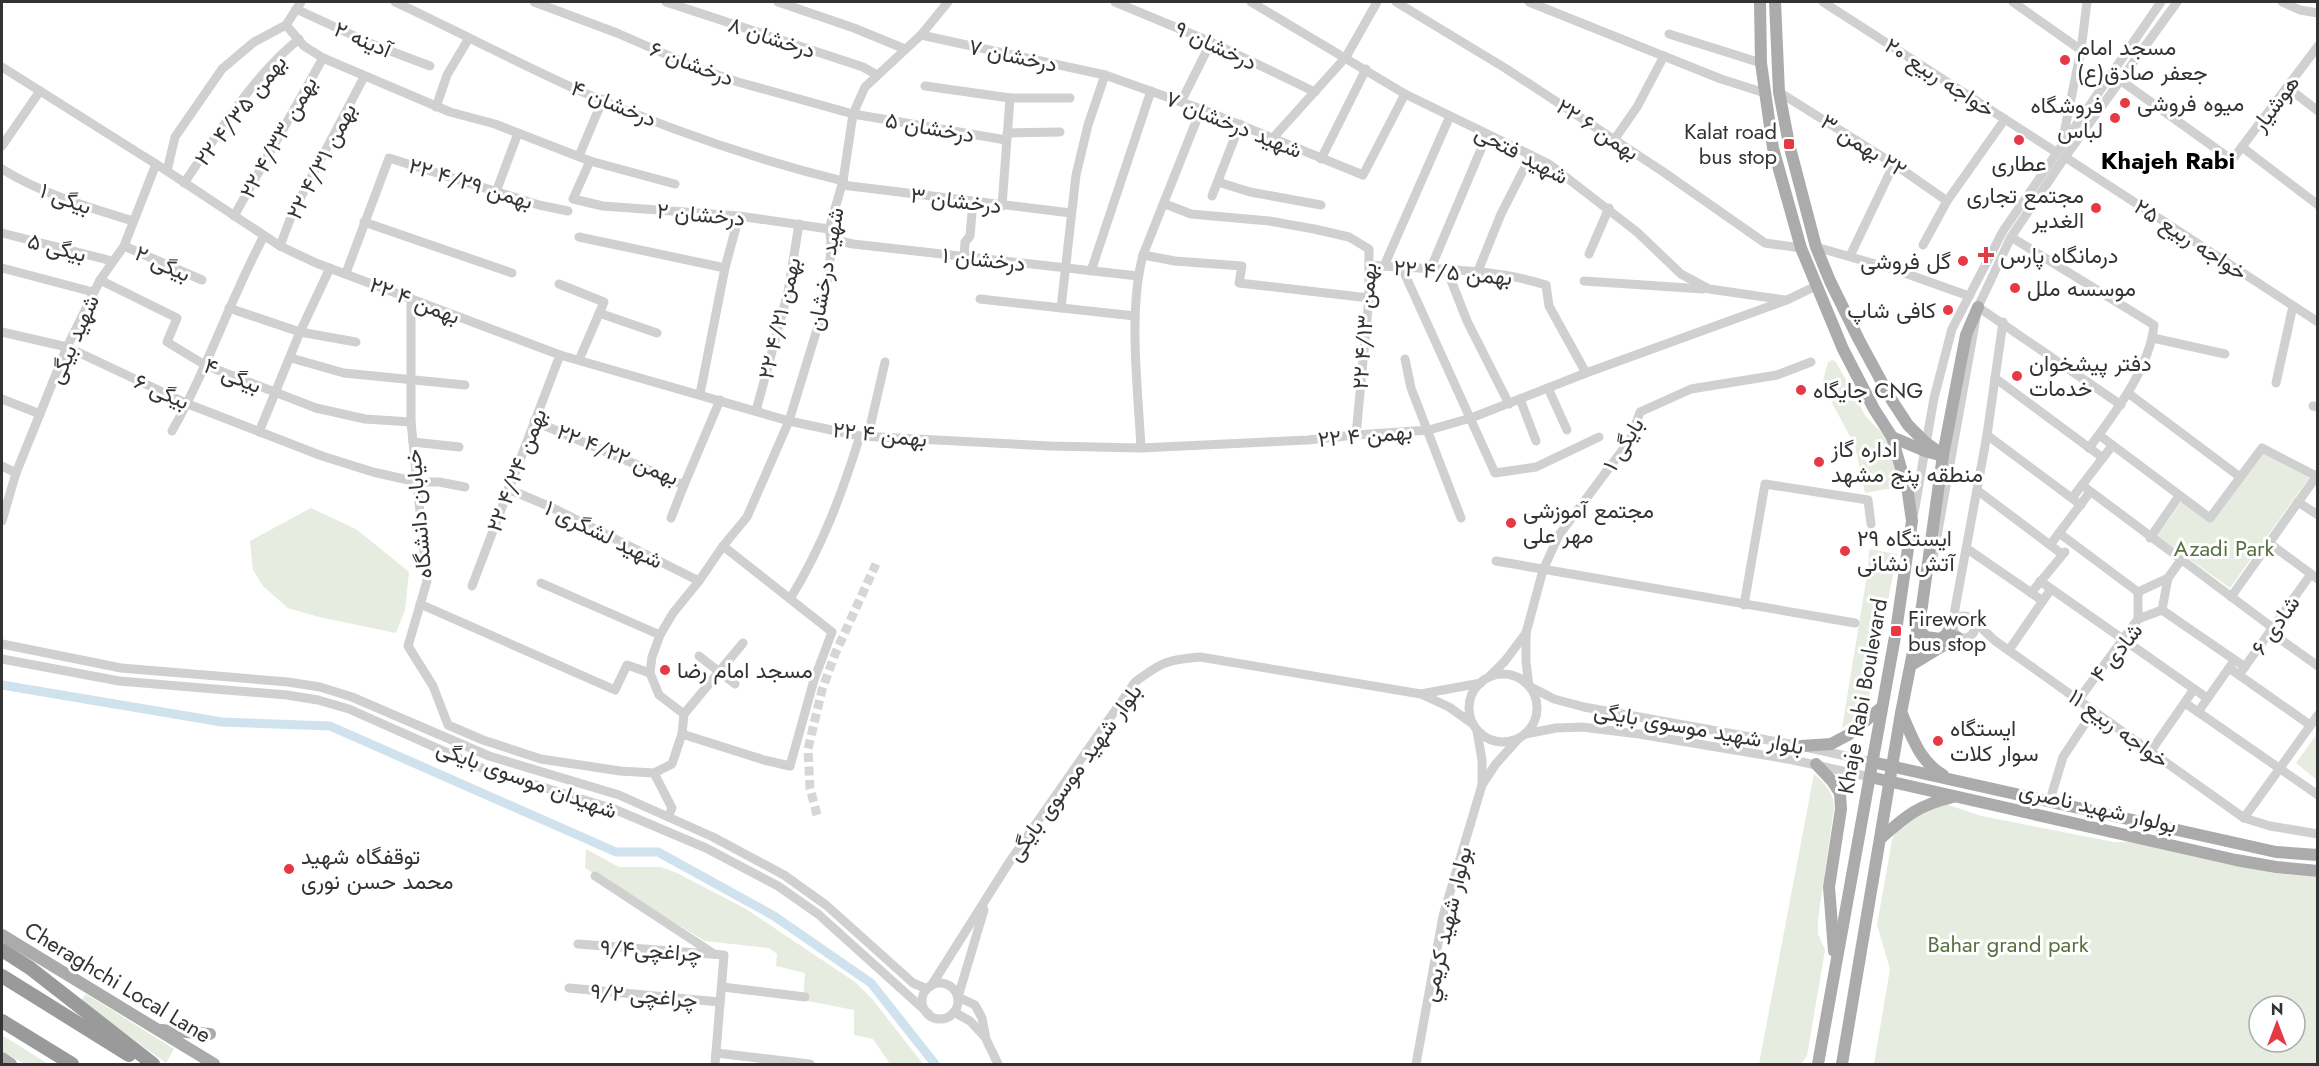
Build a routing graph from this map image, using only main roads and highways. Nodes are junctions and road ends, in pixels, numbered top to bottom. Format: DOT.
graph roads {
  1 [pos="1760,2"];
  2 [pos="1774,2"];
  3 [pos="1978,307"];
  4 [pos="1892,437"];
  5 [pos="1925,447"];
  6 [pos="1943,455"];
  7 [pos="1917,628"];
  8 [pos="1911,665"];
  9 [pos="1881,708"];
  10 [pos="1901,713"];
  11 [pos="1801,746"];
  12 [pos="1872,762"];
  13 [pos="1816,764"];
  14 [pos="1893,766"];
  15 [pos="1870,777"];
  16 [pos="1952,780"];
  17 [pos="1890,782"];
  18 [pos="1958,796"];
  19 [pos="1881,838"];
  20 [pos="2318,855"];
  21 [pos="2318,871"];
  22 [pos="2,935"];
  23 [pos="2,950"];
  24 [pos="1835,971"];
  25 [pos="2,976"];
  26 [pos="2,1022"];
  27 [pos="158,1030"];
  28 [pos="210,1034"];
  29 [pos="2,1058"];
  30 [pos="11,1065"];
  31 [pos="72,1065"];
  32 [pos="144,1065"];
  33 [pos="153,1065"];
  34 [pos="214,1065"];
  35 [pos="1818,1065"];
  36 [pos="1842,1065"];
  1 -- 4 [label="main road"];
  2 -- 5 [label="main road"];
  3 -- 6 [label="main road"];
  4 -- 5 [label="main road"];
  4 -- 9 [label="main road, Khaje Rabi Boulevard"];
  5 -- 6 [label="main road"];
  6 -- 7 [label="main road, Khaje Rabi Boulevard"];
  7 -- 8 [label="main road, Khaje Rabi Boulevard"];
  7 -- 8 [label="main road"];
  8 -- 10 [label="main road, Khaje Rabi Boulevard"];
  9 -- 11 [label="main road"];
  9 -- 12 [label="main road, Khaje Rabi Boulevard"];
  10 -- 14 [label="main road, Khaje Rabi Boulevard"];
  10 -- 16 [label="main road"];
  12 -- 14 [label="main road, بولوار شهید ناصری"];
  12 -- 15 [label="main road, Khaje Rabi Boulevard"];
  13 -- 24 [label="main road"];
  14 -- 16 [label="main road, بولوار شهید ناصری"];
  14 -- 17 [label="main road, Khaje Rabi Boulevard"];
  15 -- 17 [label="main road, بولوار شهید ناصری"];
  15 -- 24 [label="main road, Khaje Rabi Boulevard"];
  16 -- 20 [label="main road, بولوار شهید ناصری"];
  17 -- 18 [label="main road, بولوار شهید ناصری"];
  17 -- 19 [label="main road, Khaje Rabi Boulevard"];
  18 -- 19 [label="main road"];
  18 -- 21 [label="main road, بولوار شهید ناصری"];
  19 -- 36 [label="main road, Khaje Rabi Boulevard"];
  22 -- 27 [label="main road, Cheraghchi Local Lane"];
  23 -- 33 [label="highway"];
  24 -- 35 [label="main road, Khaje Rabi Boulevard"];
  25 -- 32 [label="highway"];
  26 -- 31 [label="highway"];
  27 -- 28 [label="main road"];
  27 -- 34 [label="main road, Cheraghchi Local Lane"];
  29 -- 30 [label="main road"];
}
